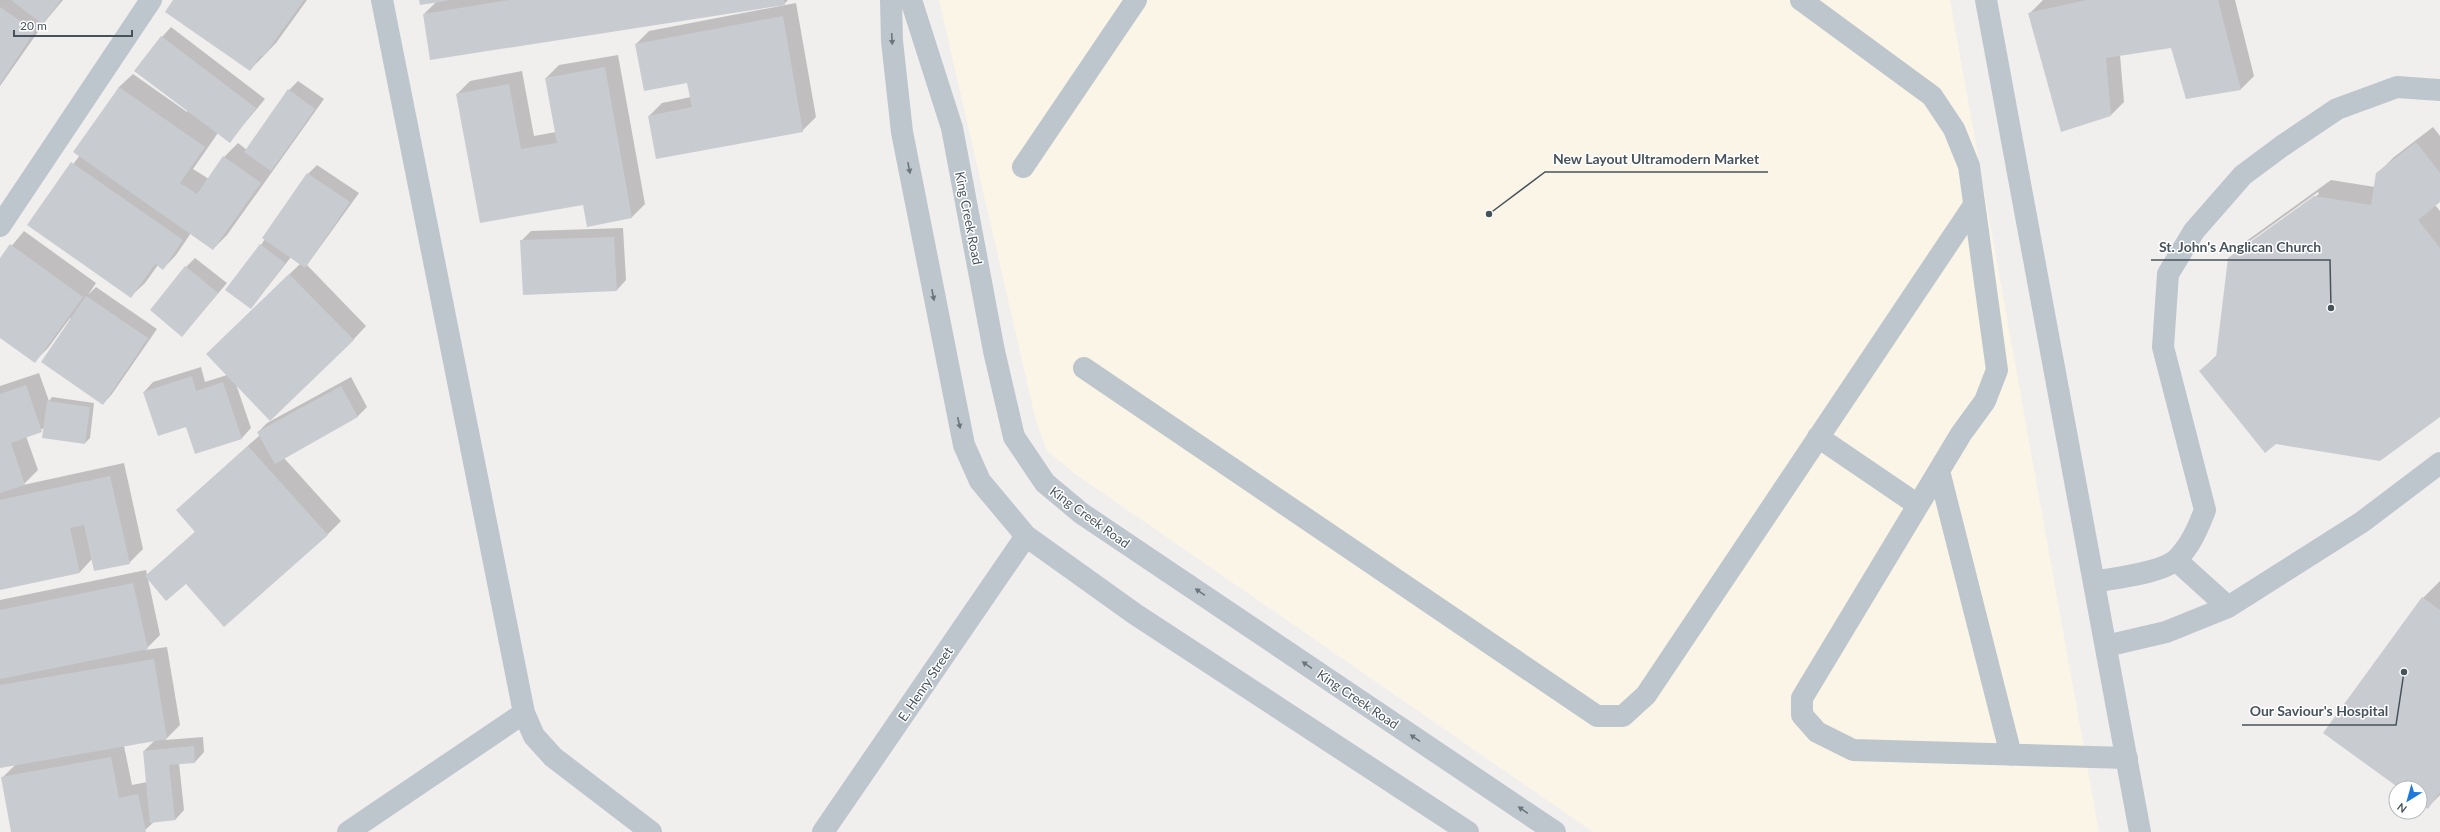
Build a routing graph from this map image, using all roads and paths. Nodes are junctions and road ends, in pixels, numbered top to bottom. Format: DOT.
graph roads {
  1 [pos="151,0"];
  2 [pos="382,0"];
  3 [pos="891,0"];
  4 [pos="911,0"];
  5 [pos="1136,0"];
  6 [pos="1801,0"];
  7 [pos="1986,0"];
  8 [pos="2440,90"];
  9 [pos="1023,167"];
  10 [pos="1974,204"];
  11 [pos="0,226"];
  12 [pos="1084,368"];
  13 [pos="1818,437"];
  14 [pos="2440,463"];
  15 [pos="1939,471"];
  16 [pos="1918,505"];
  17 [pos="1026,536"];
  18 [pos="2176,560"];
  19 [pos="2094,582"];
  20 [pos="2228,607"];
  21 [pos="2106,646"];
  22 [pos="524,713"];
  23 [pos="2011,755"];
  24 [pos="2127,758"];
  25 [pos="348,832"];
  26 [pos="651,832"];
  27 [pos="823,832"];
  28 [pos="1468,832"];
  29 [pos="1555,832"];
  30 [pos="2140,832"];
  1 -- 11 [label="street"];
  2 -- 22 [label="street"];
  3 -- 17 [label="street, one-way"];
  29 -- 4 [label="street, King Creek Road, one-way"];
  5 -- 9 [label="street"];
  6 -- 10 [label="street"];
  7 -- 19 [label="street"];
  8 -- 18 [label="street"];
  10 -- 13 [label="street"];
  10 -- 15 [label="street"];
  12 -- 13 [label="street"];
  13 -- 16 [label="street"];
  14 -- 20 [label="street"];
  15 -- 16 [label="street"];
  15 -- 23 [label="street"];
  16 -- 23 [label="street"];
  17 -- 27 [label="street, E. Henry Street"];
  17 -- 28 [label="street"];
  18 -- 19 [label="street"];
  18 -- 20 [label="street"];
  19 -- 21 [label="street"];
  20 -- 21 [label="street"];
  21 -- 24 [label="street"];
  22 -- 25 [label="street"];
  22 -- 26 [label="street"];
  23 -- 24 [label="street"];
  24 -- 30 [label="street"];
}
